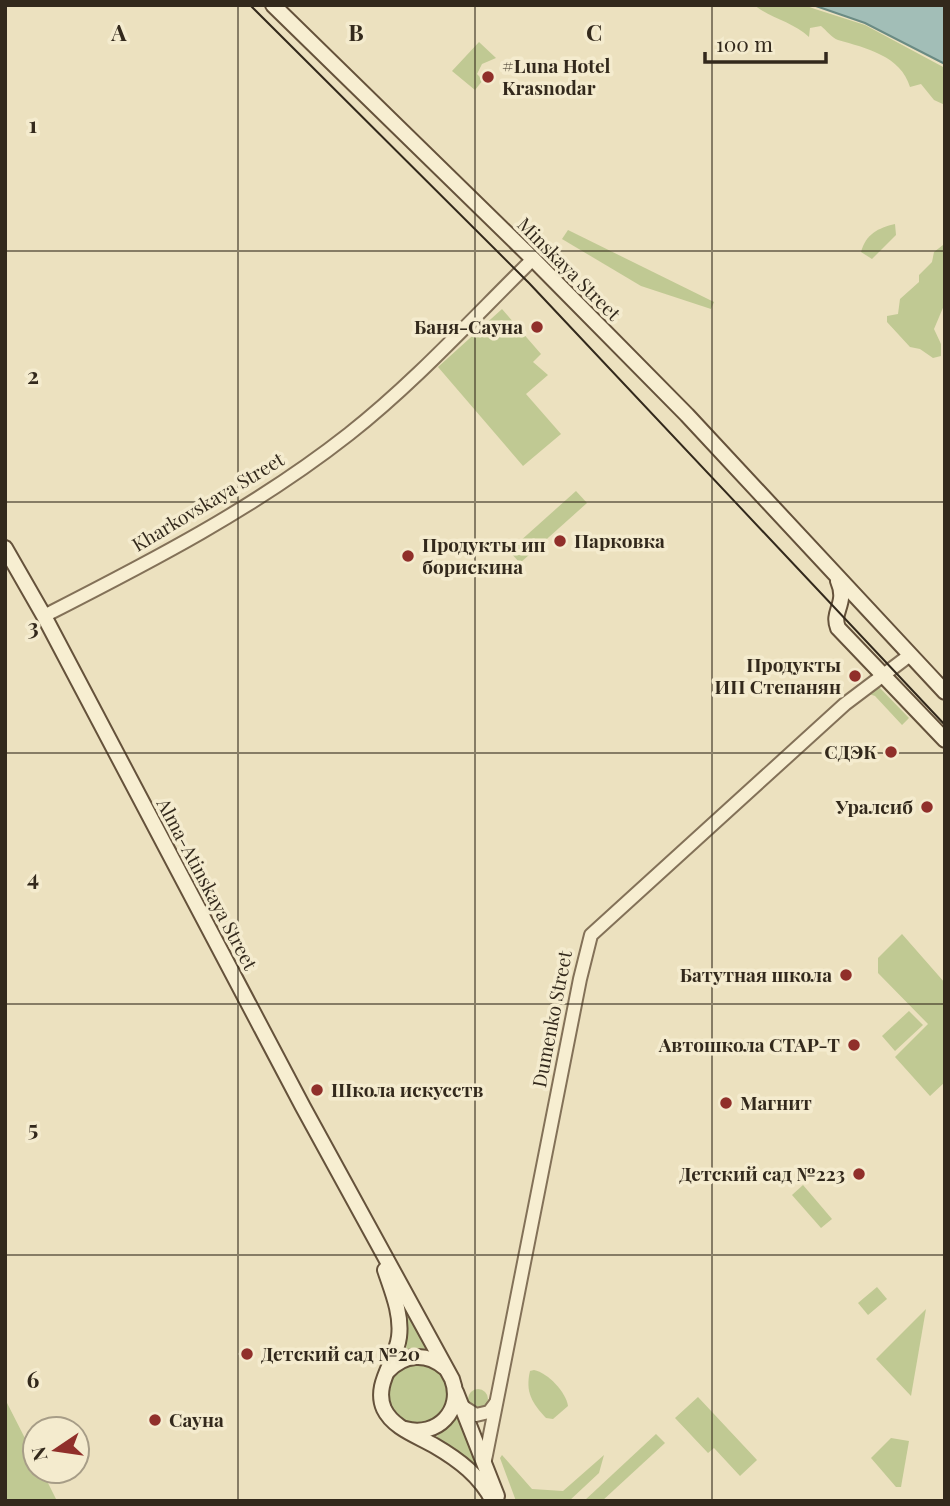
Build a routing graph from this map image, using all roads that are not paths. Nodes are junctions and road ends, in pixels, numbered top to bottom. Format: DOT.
graph roads {
  1 [pos="273,5"];
  2 [pos="533,259"];
  3 [pos="5,548"];
  4 [pos="830,568"];
  5 [pos="840,606"];
  6 [pos="44,616"];
  7 [pos="875,618"];
  8 [pos="910,655"];
  9 [pos="884,675"];
  10 [pos="945,692"];
  11 [pos="945,740"];
  12 [pos="375,1238"];
  13 [pos="446,1369"];
  14 [pos="384,1379"];
  15 [pos="456,1392"];
  16 [pos="495,1404"];
  17 [pos="462,1406"];
  18 [pos="405,1429"];
  19 [pos="483,1468"];
  20 [pos="493,1501"];
  21 [pos="498,1501"];
  1 -- 2 [label="main road, Minskaya Street"];
  2 -- 4 [label="main road, Minskaya Street"];
  2 -- 6 [label="street, Kharkovskaya Street"];
  3 -- 6 [label="main road, Alma-Atinskaya Street"];
  4 -- 5 [label="main road"];
  4 -- 7 [label="main road, Minskaya Street"];
  5 -- 7 [label="main road"];
  5 -- 9 [label="main road"];
  6 -- 12 [label="main road, Alma-Atinskaya Street"];
  7 -- 8 [label="main road, Minskaya Street"];
  8 -- 9 [label="street, Dumenko Street"];
  8 -- 10 [label="main road, Minskaya Street"];
  9 -- 11 [label="main road"];
  9 -- 16 [label="street, Dumenko Street"];
  12 -- 13 [label="main road, Alma-Atinskaya Street"];
  12 -- 14 [label="main road, Alma-Atinskaya Street"];
  13 -- 14 [label="main road"];
  13 -- 15 [label="main road, Alma-Atinskaya Street"];
  14 -- 18 [label="main road, Alma-Atinskaya Street"];
  15 -- 17 [label="main road, Alma-Atinskaya Street"];
  15 -- 18 [label="main road"];
  16 -- 17 [label="street"];
  16 -- 19 [label="street, Dumenko Street"];
  17 -- 19 [label="main road, Alma-Atinskaya Street"];
  18 -- 19 [label="main road, Alma-Atinskaya Street"];
  19 -- 20 [label="main road, Alma-Atinskaya Street"];
  19 -- 21 [label="main road"];
}
